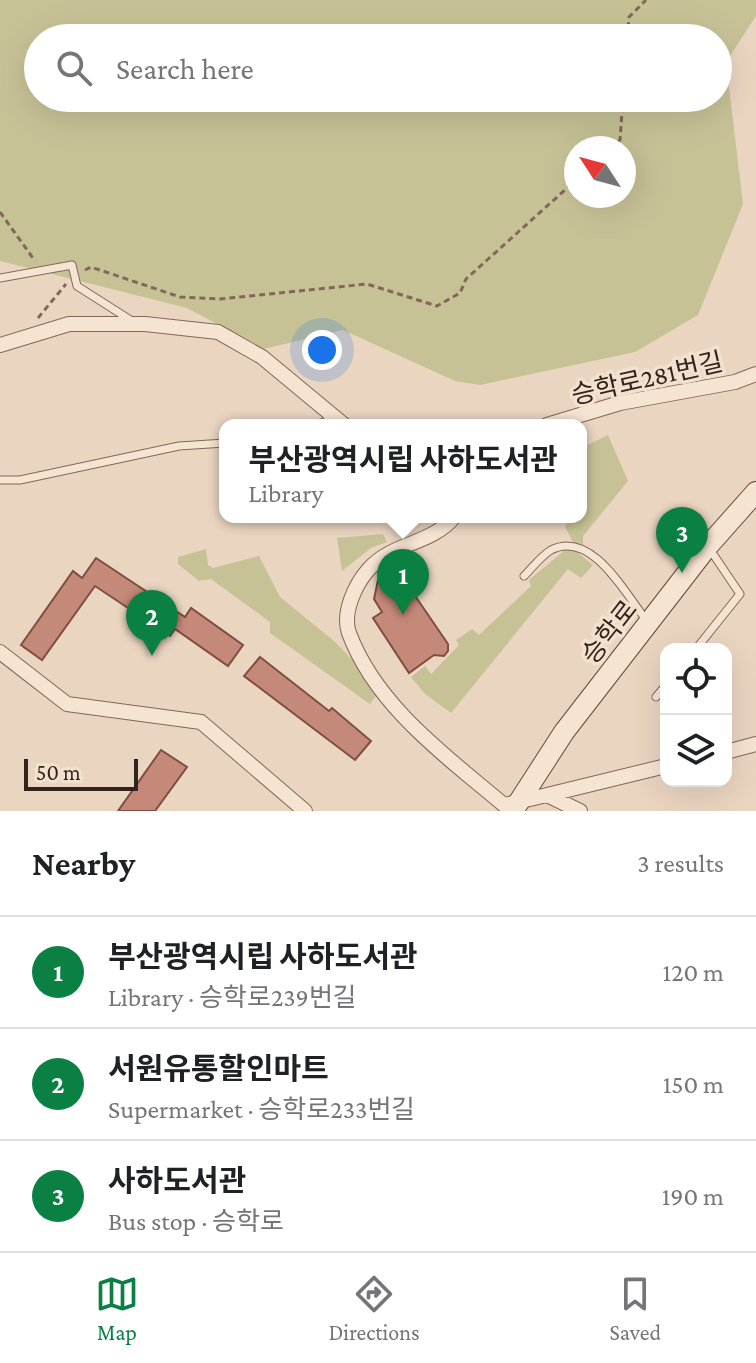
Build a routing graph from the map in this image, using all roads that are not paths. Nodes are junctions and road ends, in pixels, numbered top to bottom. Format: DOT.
graph roads {
  1 [pos="0,278"];
  2 [pos="137,324"];
  3 [pos="0,345"];
  4 [pos="756,374"];
  5 [pos="336,419"];
  6 [pos="567,419"];
  7 [pos="219,443"];
  8 [pos="0,480"];
  9 [pos="752,503"];
  10 [pos="449,523"];
  11 [pos="708,546"];
  12 [pos="524,576"];
  13 [pos="649,623"];
  14 [pos="701,643"];
  15 [pos="0,652"];
  16 [pos="660,692"];
  17 [pos="656,697"];
  18 [pos="756,744"];
  19 [pos="732,750"];
  20 [pos="660,767"];
  21 [pos="547,795"];
  22 [pos="514,808"];
  23 [pos="305,811"];
  24 [pos="580,811"];
  1 -- 2 [label="lane"];
  2 -- 3 [label="street"];
  2 -- 5 [label="street"];
  4 -- 6 [label="street, 승학로281번길"];
  7 -- 8 [label="lane"];
  9 -- 11 [label="street, 승학로"];
  10 -- 22 [label="street"];
  11 -- 13 [label="street, 승학로"];
  11 -- 14 [label="lane"];
  12 -- 13 [label="lane"];
  13 -- 22 [label="street, 승학로"];
  15 -- 23 [label="street"];
  16 -- 17 [label="lane"];
  18 -- 19 [label="street"];
  20 -- 21 [label="street"];
  21 -- 22 [label="street"];
  21 -- 24 [label="street"];
}
